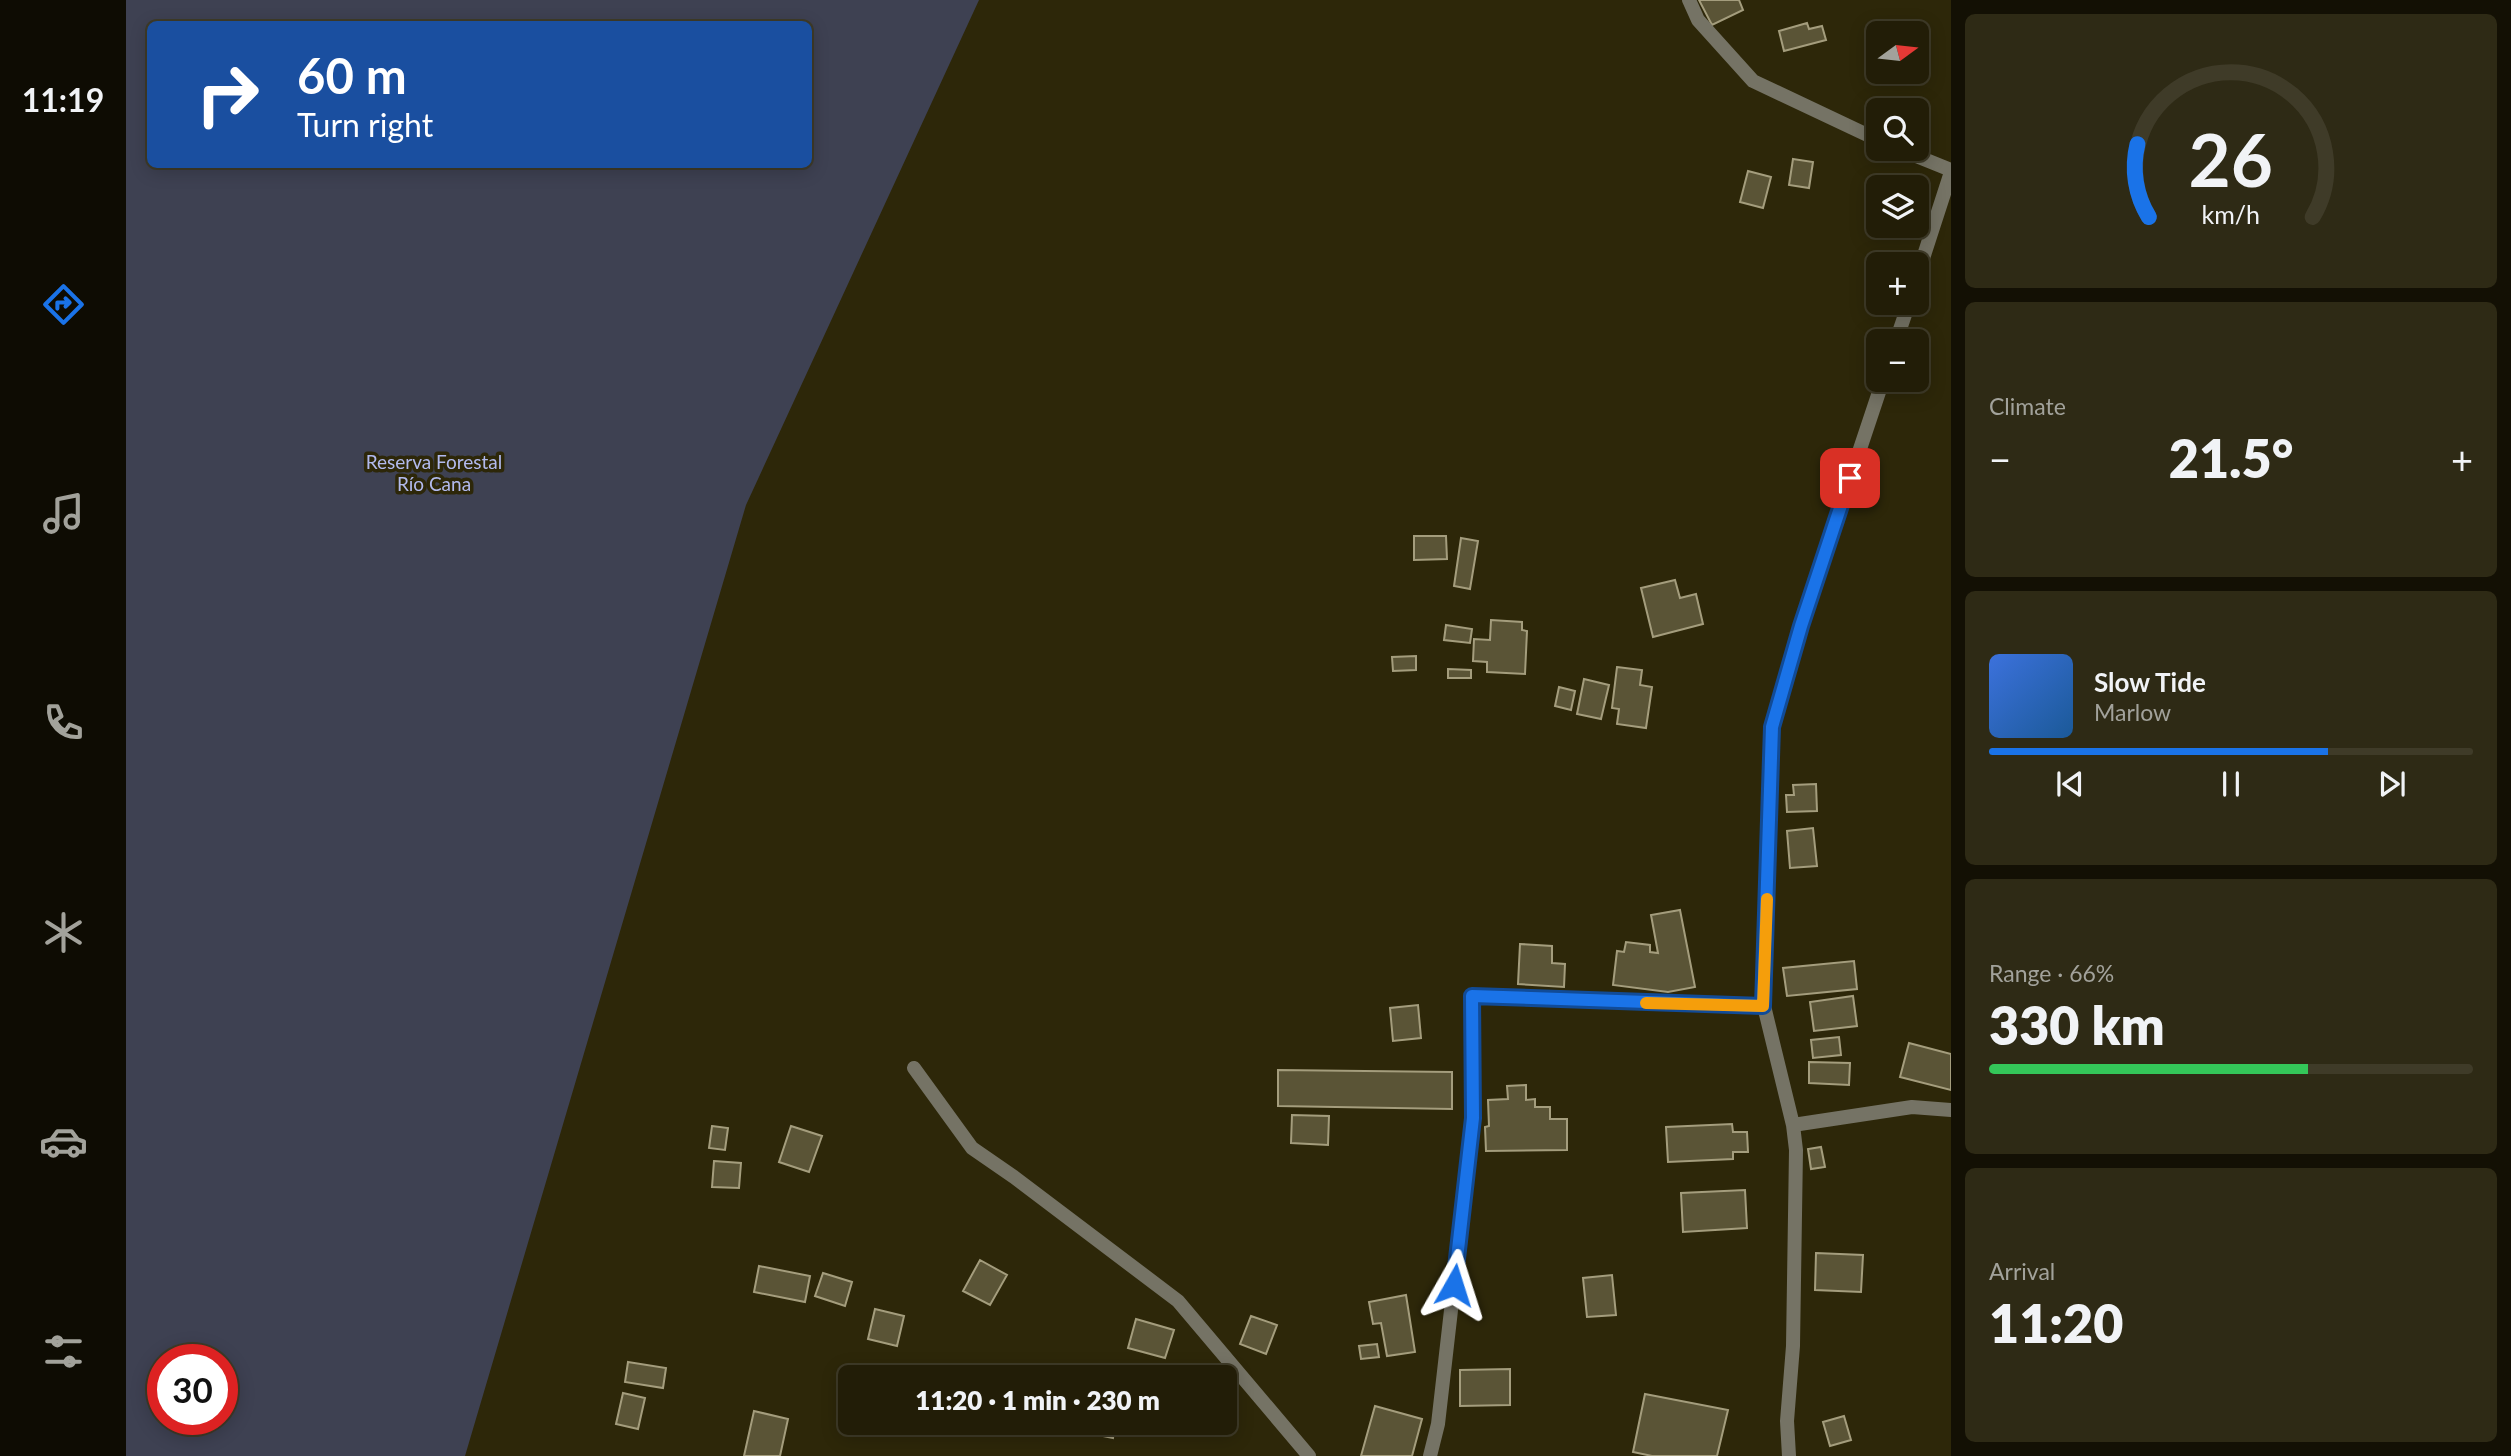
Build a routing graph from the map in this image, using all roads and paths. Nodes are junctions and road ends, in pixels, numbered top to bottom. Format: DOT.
graph roads {
  1 [pos="1689,0"];
  2 [pos="1866,134"];
  3 [pos="1927,161"];
  4 [pos="1951,171"];
  5 [pos="1925,252"];
  6 [pos="1879,392"];
  7 [pos="1763,1006"];
  8 [pos="915,1068"];
  9 [pos="1951,1110"];
  10 [pos="1793,1125"];
  11 [pos="1308,1456"];
  12 [pos="1430,1456"];
  13 [pos="1788,1456"];
  1 -- 2 [label="street"];
  3 -- 4 [label="street"];
  4 -- 5 [label="street"];
  6 -- 7 [label="street"];
  7 -- 10 [label="street"];
  7 -- 12 [label="street"];
  8 -- 11 [label="street"];
  9 -- 10 [label="street"];
  10 -- 13 [label="street"];
}
